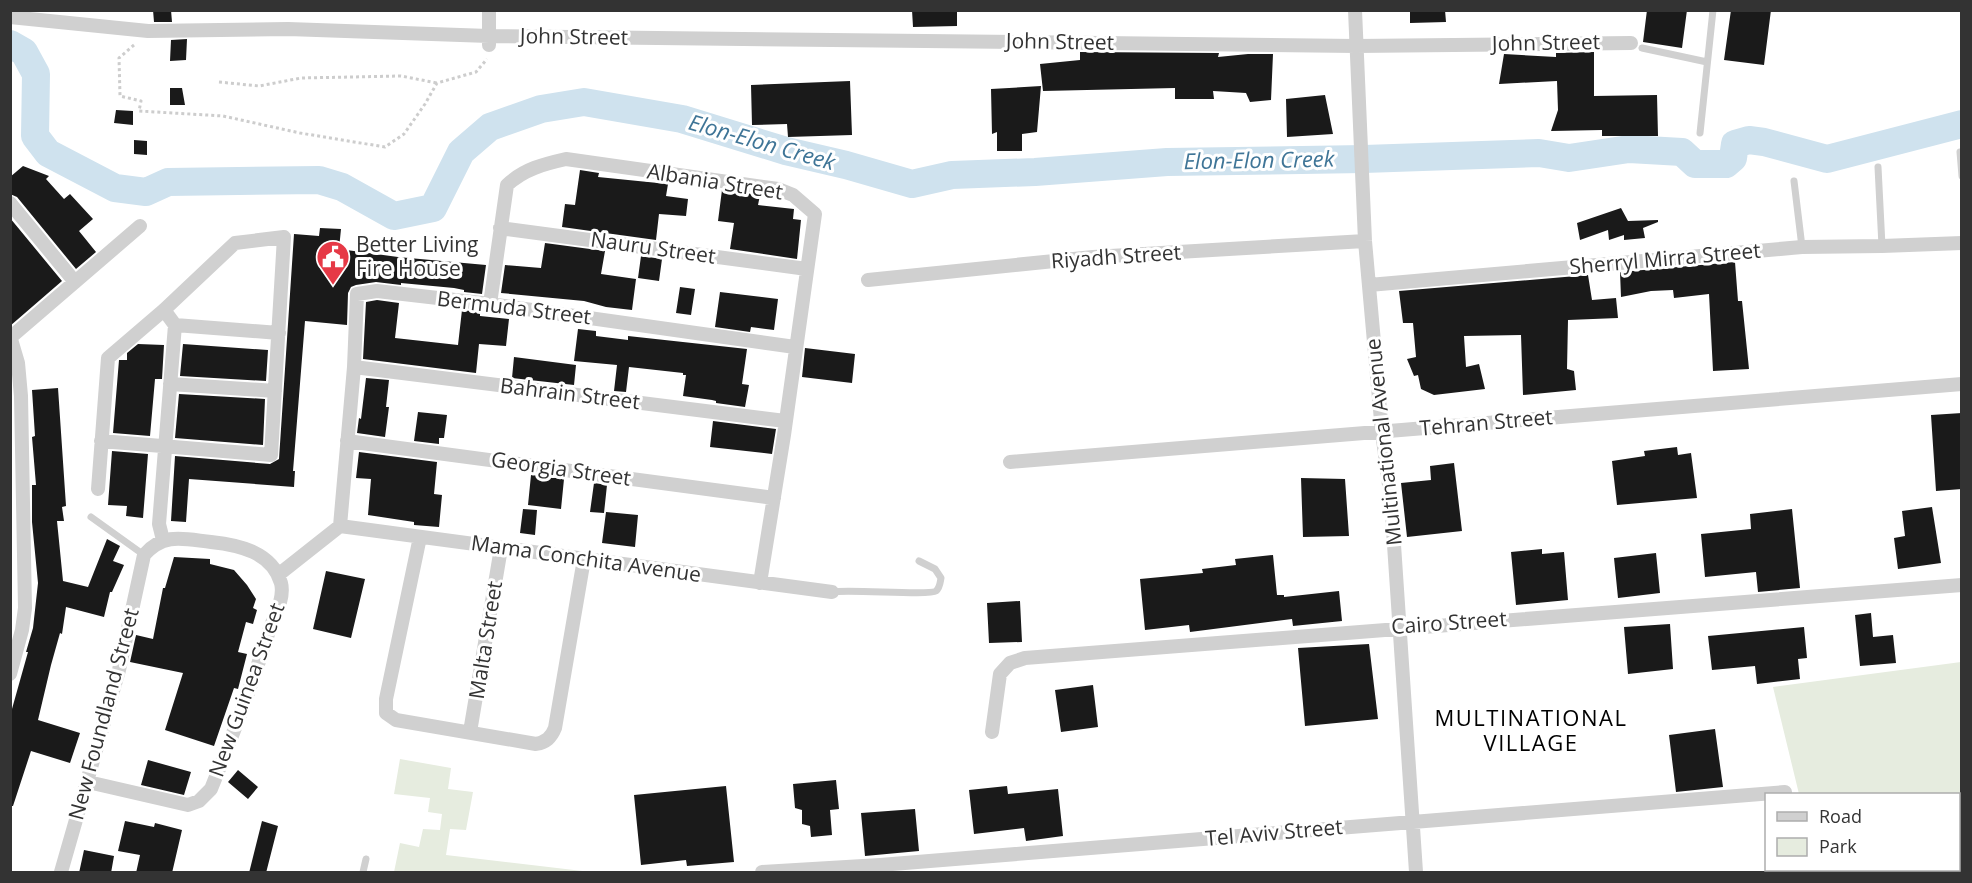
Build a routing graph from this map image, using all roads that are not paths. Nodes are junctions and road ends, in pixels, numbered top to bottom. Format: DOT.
graph roads {
  1 [pos="489,10"];
  2 [pos="1355,10"];
  3 [pos="1713,10"];
  4 [pos="10,17"];
  5 [pos="489,40"];
  6 [pos="1637,45"];
  7 [pos="1356,46"];
  8 [pos="1707,62"];
  9 [pos="1700,133"];
  10 [pos="1959,152"];
  11 [pos="1878,167"];
  12 [pos="1962,176"];
  13 [pos="1794,181"];
  14 [pos="10,203"];
  15 [pos="140,226"];
  16 [pos="500,228"];
  17 [pos="1365,241"];
  18 [pos="1962,243"];
  19 [pos="1882,246"];
  20 [pos="1802,247"];
  21 [pos="807,269"];
  22 [pos="868,280"];
  23 [pos="75,282"];
  24 [pos="1369,285"];
  25 [pos="490,304"];
  26 [pos="164,310"];
  27 [pos="175,325"];
  28 [pos="279,333"];
  29 [pos="11,337"];
  30 [pos="795,346"];
  31 [pos="354,367"];
  32 [pos="170,384"];
  33 [pos="1962,384"];
  34 [pos="275,391"];
  35 [pos="786,421"];
  36 [pos="1382,432"];
  37 [pos="101,441"];
  38 [pos="347,441"];
  39 [pos="165,447"];
  40 [pos="1011,462"];
  41 [pos="98,489"];
  42 [pos="774,498"];
  43 [pos="91,516"];
  44 [pos="340,526"];
  45 [pos="420,537"];
  46 [pos="163,540"];
  47 [pos="501,548"];
  48 [pos="144,555"];
  49 [pos="585,559"];
  50 [pos="919,561"];
  51 [pos="278,575"];
  52 [pos="760,583"];
  53 [pos="1962,585"];
  54 [pos="832,592"];
  55 [pos="1401,627"];
  56 [pos="10,674"];
  57 [pos="470,732"];
  58 [pos="992,732"];
  59 [pos="88,782"];
  60 [pos="1785,792"];
  61 [pos="1772,793"];
  62 [pos="1765,794"];
  63 [pos="1413,821"];
  64 [pos="366,859"];
  65 [pos="61,873"];
  66 [pos="363,873"];
  67 [pos="762,873"];
  68 [pos="1416,873"];
  1 -- 5 [label="street"];
  2 -- 7 [label="street, Multinational Avenue"];
  3 -- 8 [label="lane"];
  4 -- 5 [label="street, John Street"];
  5 -- 7 [label="street, John Street"];
  6 -- 7 [label="street, John Street"];
  6 -- 8 [label="lane"];
  7 -- 17 [label="street, Multinational Avenue"];
  8 -- 9 [label="lane"];
  10 -- 12 [label="lane"];
  11 -- 19 [label="lane"];
  13 -- 20 [label="lane"];
  14 -- 23 [label="street"];
  15 -- 23 [label="street"];
  16 -- 21 [label="street, Nauru Street"];
  16 -- 21 [label="street, Albania Street"];
  16 -- 25 [label="street, Albania Street"];
  17 -- 22 [label="street, Riyadh Street"];
  17 -- 24 [label="street, Multinational Avenue"];
  18 -- 19 [label="street, Sherryl Mirra Street"];
  19 -- 20 [label="street, Sherryl Mirra Street"];
  20 -- 24 [label="street, Sherryl Mirra Street"];
  21 -- 30 [label="street, Albania Street"];
  23 -- 29 [label="street"];
  24 -- 36 [label="street, Multinational Avenue"];
  25 -- 30 [label="street, Bermuda Street"];
  25 -- 31 [label="street, Bermuda Street"];
  26 -- 27 [label="street"];
  26 -- 28 [label="street"];
  26 -- 37 [label="street"];
  27 -- 28 [label="street"];
  27 -- 32 [label="street"];
  28 -- 34 [label="street"];
  29 -- 56 [label="street"];
  30 -- 35 [label="street, Albania Street"];
  31 -- 35 [label="street, Bahrain Street"];
  31 -- 38 [label="street, Bermuda Street"];
  32 -- 34 [label="street"];
  32 -- 39 [label="street"];
  33 -- 36 [label="street, Tehran Street"];
  34 -- 39 [label="street"];
  35 -- 42 [label="street, Albania Street"];
  36 -- 40 [label="street, Tehran Street"];
  36 -- 55 [label="street, Multinational Avenue"];
  37 -- 39 [label="street"];
  37 -- 41 [label="street"];
  38 -- 42 [label="street, Georgia Street"];
  38 -- 44 [label="street, Bermuda Street"];
  39 -- 46 [label="street"];
  42 -- 52 [label="street, Albania Street"];
  43 -- 48 [label="lane"];
  44 -- 45 [label="street, Mama Conchita Avenue"];
  44 -- 51 [label="street"];
  45 -- 47 [label="street, Mama Conchita Avenue"];
  45 -- 57 [label="street"];
  46 -- 48 [label="street"];
  46 -- 51 [label="street, New Guinea Street"];
  47 -- 49 [label="street, Mama Conchita Avenue"];
  47 -- 57 [label="street, Malta Street"];
  48 -- 59 [label="street, New Foundland Street"];
  49 -- 52 [label="street, Mama Conchita Avenue"];
  49 -- 57 [label="street"];
  50 -- 54 [label="lane"];
  51 -- 59 [label="street, New Guinea Street"];
  52 -- 54 [label="street, Mama Conchita Avenue"];
  53 -- 55 [label="street, Cairo Street"];
  55 -- 58 [label="street, Cairo Street"];
  55 -- 63 [label="street, Multinational Avenue"];
  59 -- 65 [label="street, New Foundland Street"];
  60 -- 61 [label="street, Tel Aviv Street"];
  62 -- 63 [label="street, Tel Aviv Street"];
  63 -- 67 [label="street, Tel Aviv Street"];
  63 -- 68 [label="street, Multinational Avenue"];
  64 -- 66 [label="lane"];
}
